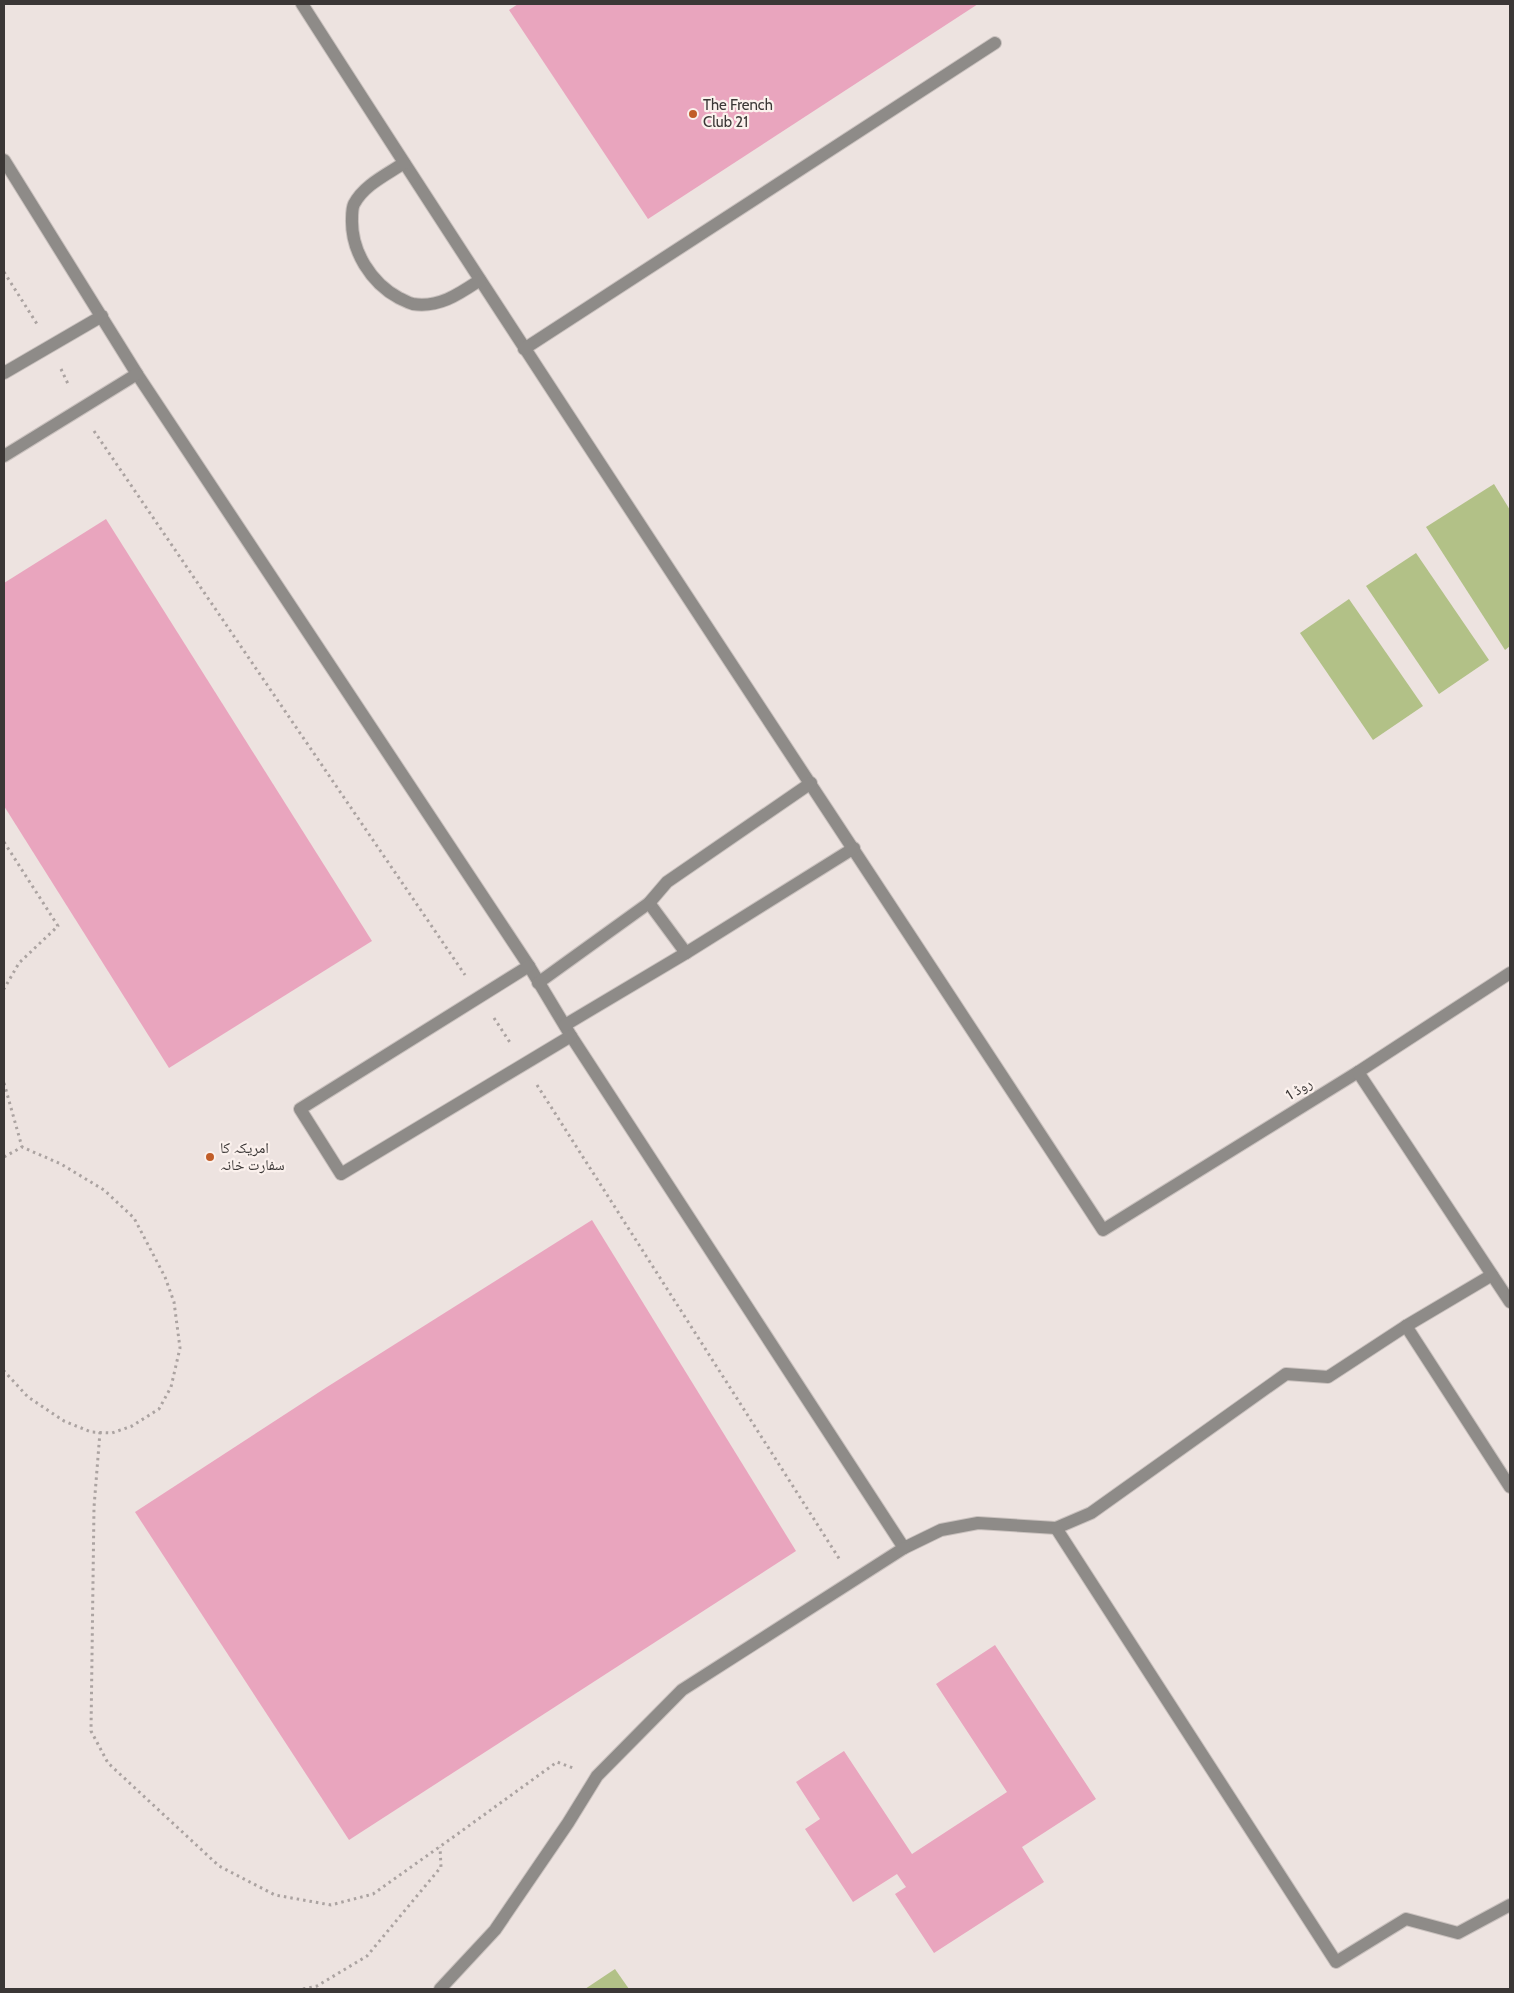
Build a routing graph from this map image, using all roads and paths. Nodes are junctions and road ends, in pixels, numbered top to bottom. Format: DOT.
graph roads {
  1 [pos="302,4"];
  2 [pos="995,42"];
  3 [pos="4,160"];
  4 [pos="404,163"];
  5 [pos="4,272"];
  6 [pos="480,280"];
  7 [pos="102,316"];
  8 [pos="50,346"];
  9 [pos="524,349"];
  10 [pos="4,374"];
  11 [pos="137,374"];
  12 [pos="80,409"];
  13 [pos="4,456"];
  14 [pos="811,783"];
  15 [pos="4,842"];
  16 [pos="854,848"];
  17 [pos="649,903"];
  18 [pos="686,953"];
  19 [pos="529,966"];
  20 [pos="1510,973"];
  21 [pos="538,983"];
  22 [pos="4,989"];
  23 [pos="480,997"];
  24 [pos="568,1030"];
  25 [pos="524,1064"];
  26 [pos="1358,1072"];
  27 [pos="4,1083"];
  28 [pos="22,1147"];
  29 [pos="4,1157"];
  30 [pos="1492,1276"];
  31 [pos="1510,1302"];
  32 [pos="1406,1326"];
  33 [pos="4,1371"];
  34 [pos="100,1432"];
  35 [pos="1510,1486"];
  36 [pos="1056,1528"];
  37 [pos="904,1548"];
  38 [pos="853,1580"];
  39 [pos="597,1776"];
  40 [pos="440,1847"];
  41 [pos="1510,1906"];
  42 [pos="303,1989"];
  43 [pos="440,1989"];
  1 -- 4 [label="street"];
  2 -- 9 [label="street"];
  3 -- 7 [label="street"];
  4 -- 6 [label="street"];
  4 -- 6 [label="street"];
  5 -- 8 [label="path"];
  6 -- 9 [label="street"];
  7 -- 8 [label="street"];
  7 -- 11 [label="street"];
  8 -- 10 [label="street"];
  8 -- 12 [label="path"];
  9 -- 14 [label="street"];
  11 -- 12 [label="street"];
  11 -- 19 [label="street"];
  12 -- 13 [label="street"];
  12 -- 23 [label="path"];
  14 -- 16 [label="street"];
  14 -- 17 [label="street"];
  15 -- 22 [label="path"];
  16 -- 18 [label="street"];
  16 -- 26 [label="street, روڈ 1"];
  17 -- 18 [label="street"];
  17 -- 21 [label="street"];
  18 -- 24 [label="street"];
  19 -- 21 [label="street"];
  19 -- 23 [label="street"];
  20 -- 26 [label="street, روڈ 1"];
  21 -- 24 [label="street"];
  23 -- 25 [label="path"];
  23 -- 25 [label="street"];
  24 -- 25 [label="street"];
  24 -- 37 [label="street"];
  25 -- 38 [label="path"];
  26 -- 30 [label="street"];
  27 -- 28 [label="path"];
  28 -- 29 [label="path"];
  28 -- 34 [label="path"];
  30 -- 31 [label="street"];
  30 -- 32 [label="street"];
  32 -- 35 [label="street"];
  32 -- 36 [label="street"];
  33 -- 34 [label="path"];
  34 -- 40 [label="path"];
  36 -- 37 [label="street"];
  36 -- 41 [label="street"];
  37 -- 38 [label="street"];
  38 -- 39 [label="street"];
  39 -- 40 [label="path"];
  39 -- 43 [label="street"];
  40 -- 42 [label="path"];
}
